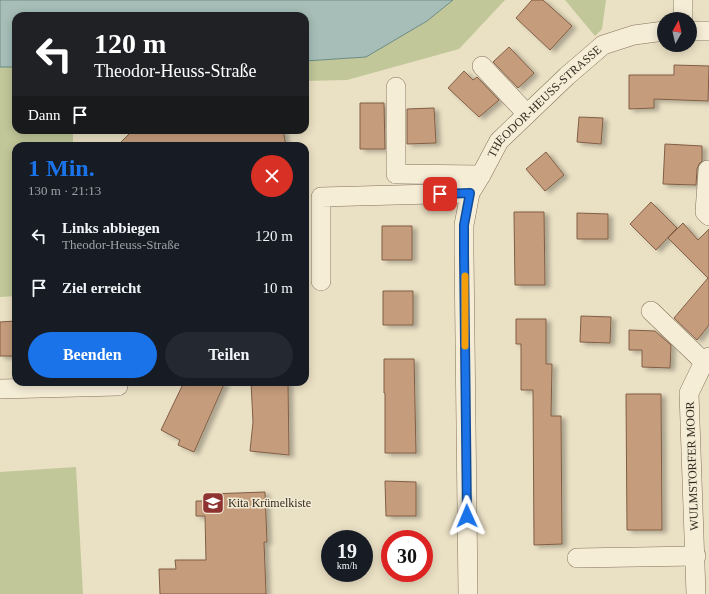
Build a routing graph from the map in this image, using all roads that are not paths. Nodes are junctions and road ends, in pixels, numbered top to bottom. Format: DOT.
graph roads {
  1 [pos="683,0"];
  2 [pos="683,12"];
  3 [pos="697,31"];
  4 [pos="709,31"];
  5 [pos="657,32"];
  6 [pos="482,66"];
  7 [pos="396,87"];
  8 [pos="527,114"];
  9 [pos="708,170"];
  10 [pos="481,175"];
  11 [pos="470,193"];
  12 [pos="709,216"];
  13 [pos="320,281"];
  14 [pos="651,311"];
  15 [pos="706,359"];
  16 [pos="118,386"];
  17 [pos="0,389"];
  18 [pos="577,558"];
  19 [pos="700,563"];
  20 [pos="468,594"];
  21 [pos="696,594"];
  1 -- 2 [label="street"];
  3 -- 4 [label="street"];
  5 -- 8 [label="street, THEODOR-HEUSS-STRASSE"];
  6 -- 8 [label="street"];
  7 -- 10 [label="street"];
  8 -- 10 [label="street, THEODOR-HEUSS-STRASSE"];
  9 -- 12 [label="street"];
  10 -- 11 [label="street, THEODOR-HEUSS-STRASSE"];
  11 -- 13 [label="street"];
  11 -- 20 [label="street, THEODOR-HEUSS-STRASSE"];
  14 -- 15 [label="street"];
  15 -- 19 [label="street, WULMSTORFER MOOR"];
  16 -- 17 [label="street"];
  18 -- 19 [label="street"];
  19 -- 21 [label="street, WULMSTORFER MOOR"];
}
